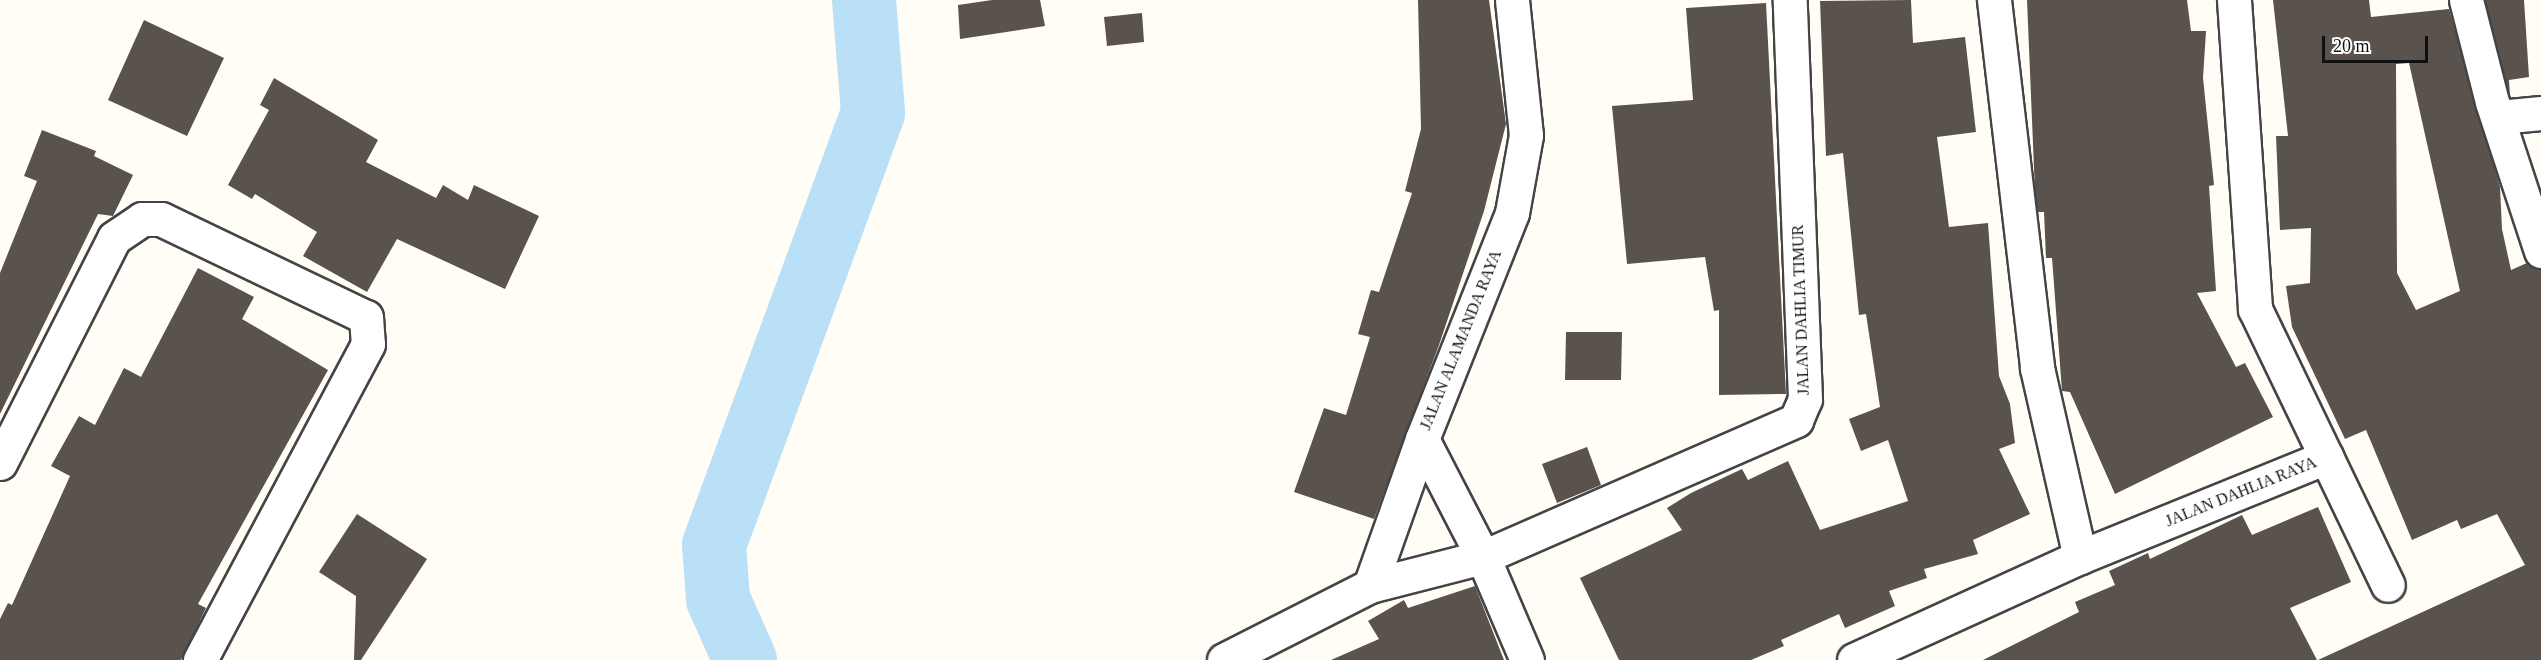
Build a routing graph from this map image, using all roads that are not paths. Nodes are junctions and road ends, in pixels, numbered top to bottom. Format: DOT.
graph roads {
  1 [pos="1512,0"];
  2 [pos="1790,0"];
  3 [pos="1994,0"];
  4 [pos="2234,0"];
  5 [pos="2466,0"];
  6 [pos="2541,114"];
  7 [pos="2499,117"];
  8 [pos="2541,251"];
  9 [pos="1422,439"];
  10 [pos="2326,457"];
  11 [pos="0,463"];
  12 [pos="1483,557"];
  13 [pos="2080,557"];
  14 [pos="2388,585"];
  15 [pos="1370,586"];
  16 [pos="200,660"];
  17 [pos="1224,660"];
  18 [pos="1527,660"];
  19 [pos="1854,660"];
  1 -- 9 [label="street, JALAN ALAMANDA RAYA"];
  2 -- 12 [label="street, JALAN DAHLIA TIMUR"];
  3 -- 13 [label="street"];
  4 -- 10 [label="street, JALAN DAHLIA RAYA"];
  5 -- 7 [label="street"];
  6 -- 7 [label="street"];
  7 -- 8 [label="street"];
  9 -- 12 [label="street, JALAN ALAMANDA RAYA"];
  9 -- 15 [label="street"];
  10 -- 13 [label="street, JALAN DAHLIA RAYA"];
  10 -- 14 [label="street"];
  11 -- 16 [label="street"];
  12 -- 15 [label="street, JALAN DAHLIA TIMUR"];
  12 -- 18 [label="street, JALAN ALAMANDA RAYA"];
  13 -- 19 [label="street, JALAN DAHLIA RAYA"];
  15 -- 17 [label="street, JALAN DAHLIA TIMUR"];
}
